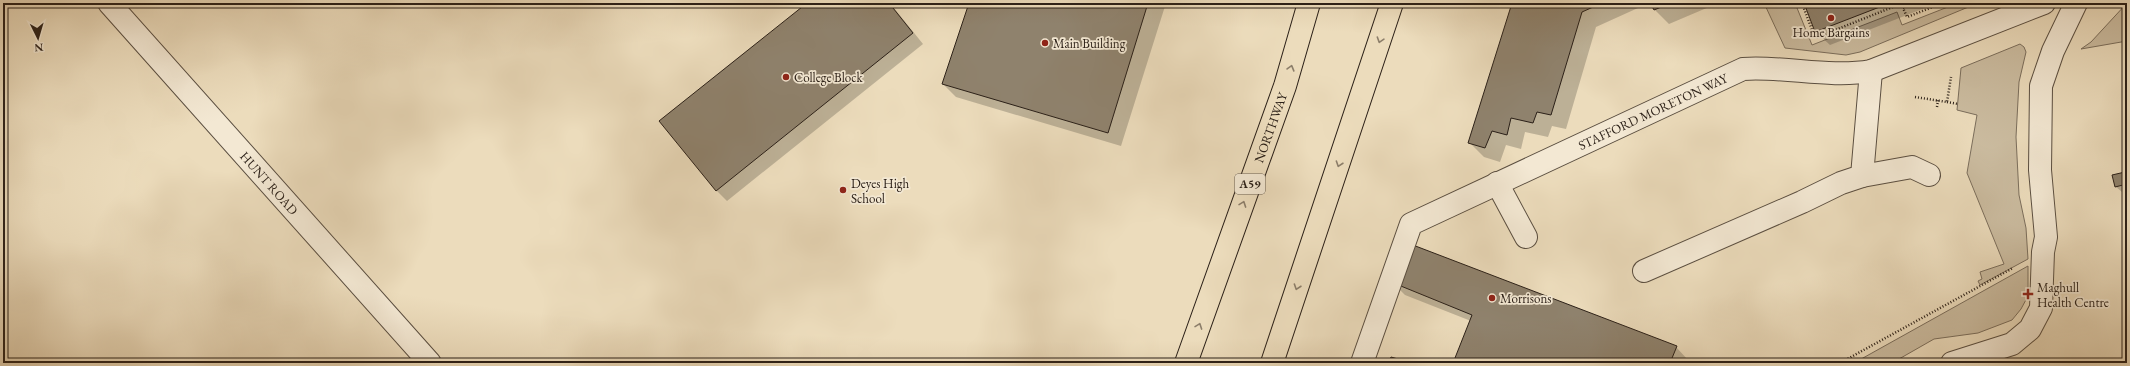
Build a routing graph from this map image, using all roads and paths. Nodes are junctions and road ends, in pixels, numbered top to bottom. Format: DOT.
graph roads {
  1 [pos="109,3"];
  2 [pos="1310,3"];
  3 [pos="1392,3"];
  4 [pos="1802,3"];
  5 [pos="1903,3"];
  6 [pos="1916,3"];
  7 [pos="1943,3"];
  8 [pos="2044,3"];
  9 [pos="2076,3"];
  10 [pos="1871,71"];
  11 [pos="1952,77"];
  12 [pos="1915,97"];
  13 [pos="1938,100"];
  14 [pos="1947,102"];
  15 [pos="1958,104"];
  16 [pos="1937,106"];
  17 [pos="1929,175"];
  18 [pos="1862,176"];
  19 [pos="1498,183"];
  20 [pos="1526,237"];
  21 [pos="2043,252"];
  22 [pos="1644,271"];
  23 [pos="430,363"];
  24 [pos="1186,363"];
  25 [pos="1272,363"];
  26 [pos="1362,363"];
  27 [pos="1840,363"];
  28 [pos="1952,363"];
  1 -- 23 [label="street, HUNT ROAD"];
  24 -- 2 [label="highway, NORTHWAY / A59, one-way"];
  3 -- 25 [label="highway, one-way"];
  4 -- 5 [label="path"];
  6 -- 7 [label="path"];
  8 -- 10 [label="street, STAFFORD MORETON WAY"];
  9 -- 21 [label="street"];
  10 -- 18 [label="street"];
  10 -- 19 [label="street, STAFFORD MORETON WAY"];
  11 -- 14 [label="path"];
  12 -- 13 [label="path"];
  13 -- 14 [label="path"];
  13 -- 16 [label="path"];
  14 -- 15 [label="path"];
  17 -- 18 [label="street"];
  18 -- 22 [label="street"];
  19 -- 20 [label="street"];
  19 -- 26 [label="street, STAFFORD MORETON WAY"];
  21 -- 27 [label="path"];
  21 -- 28 [label="street"];
}
